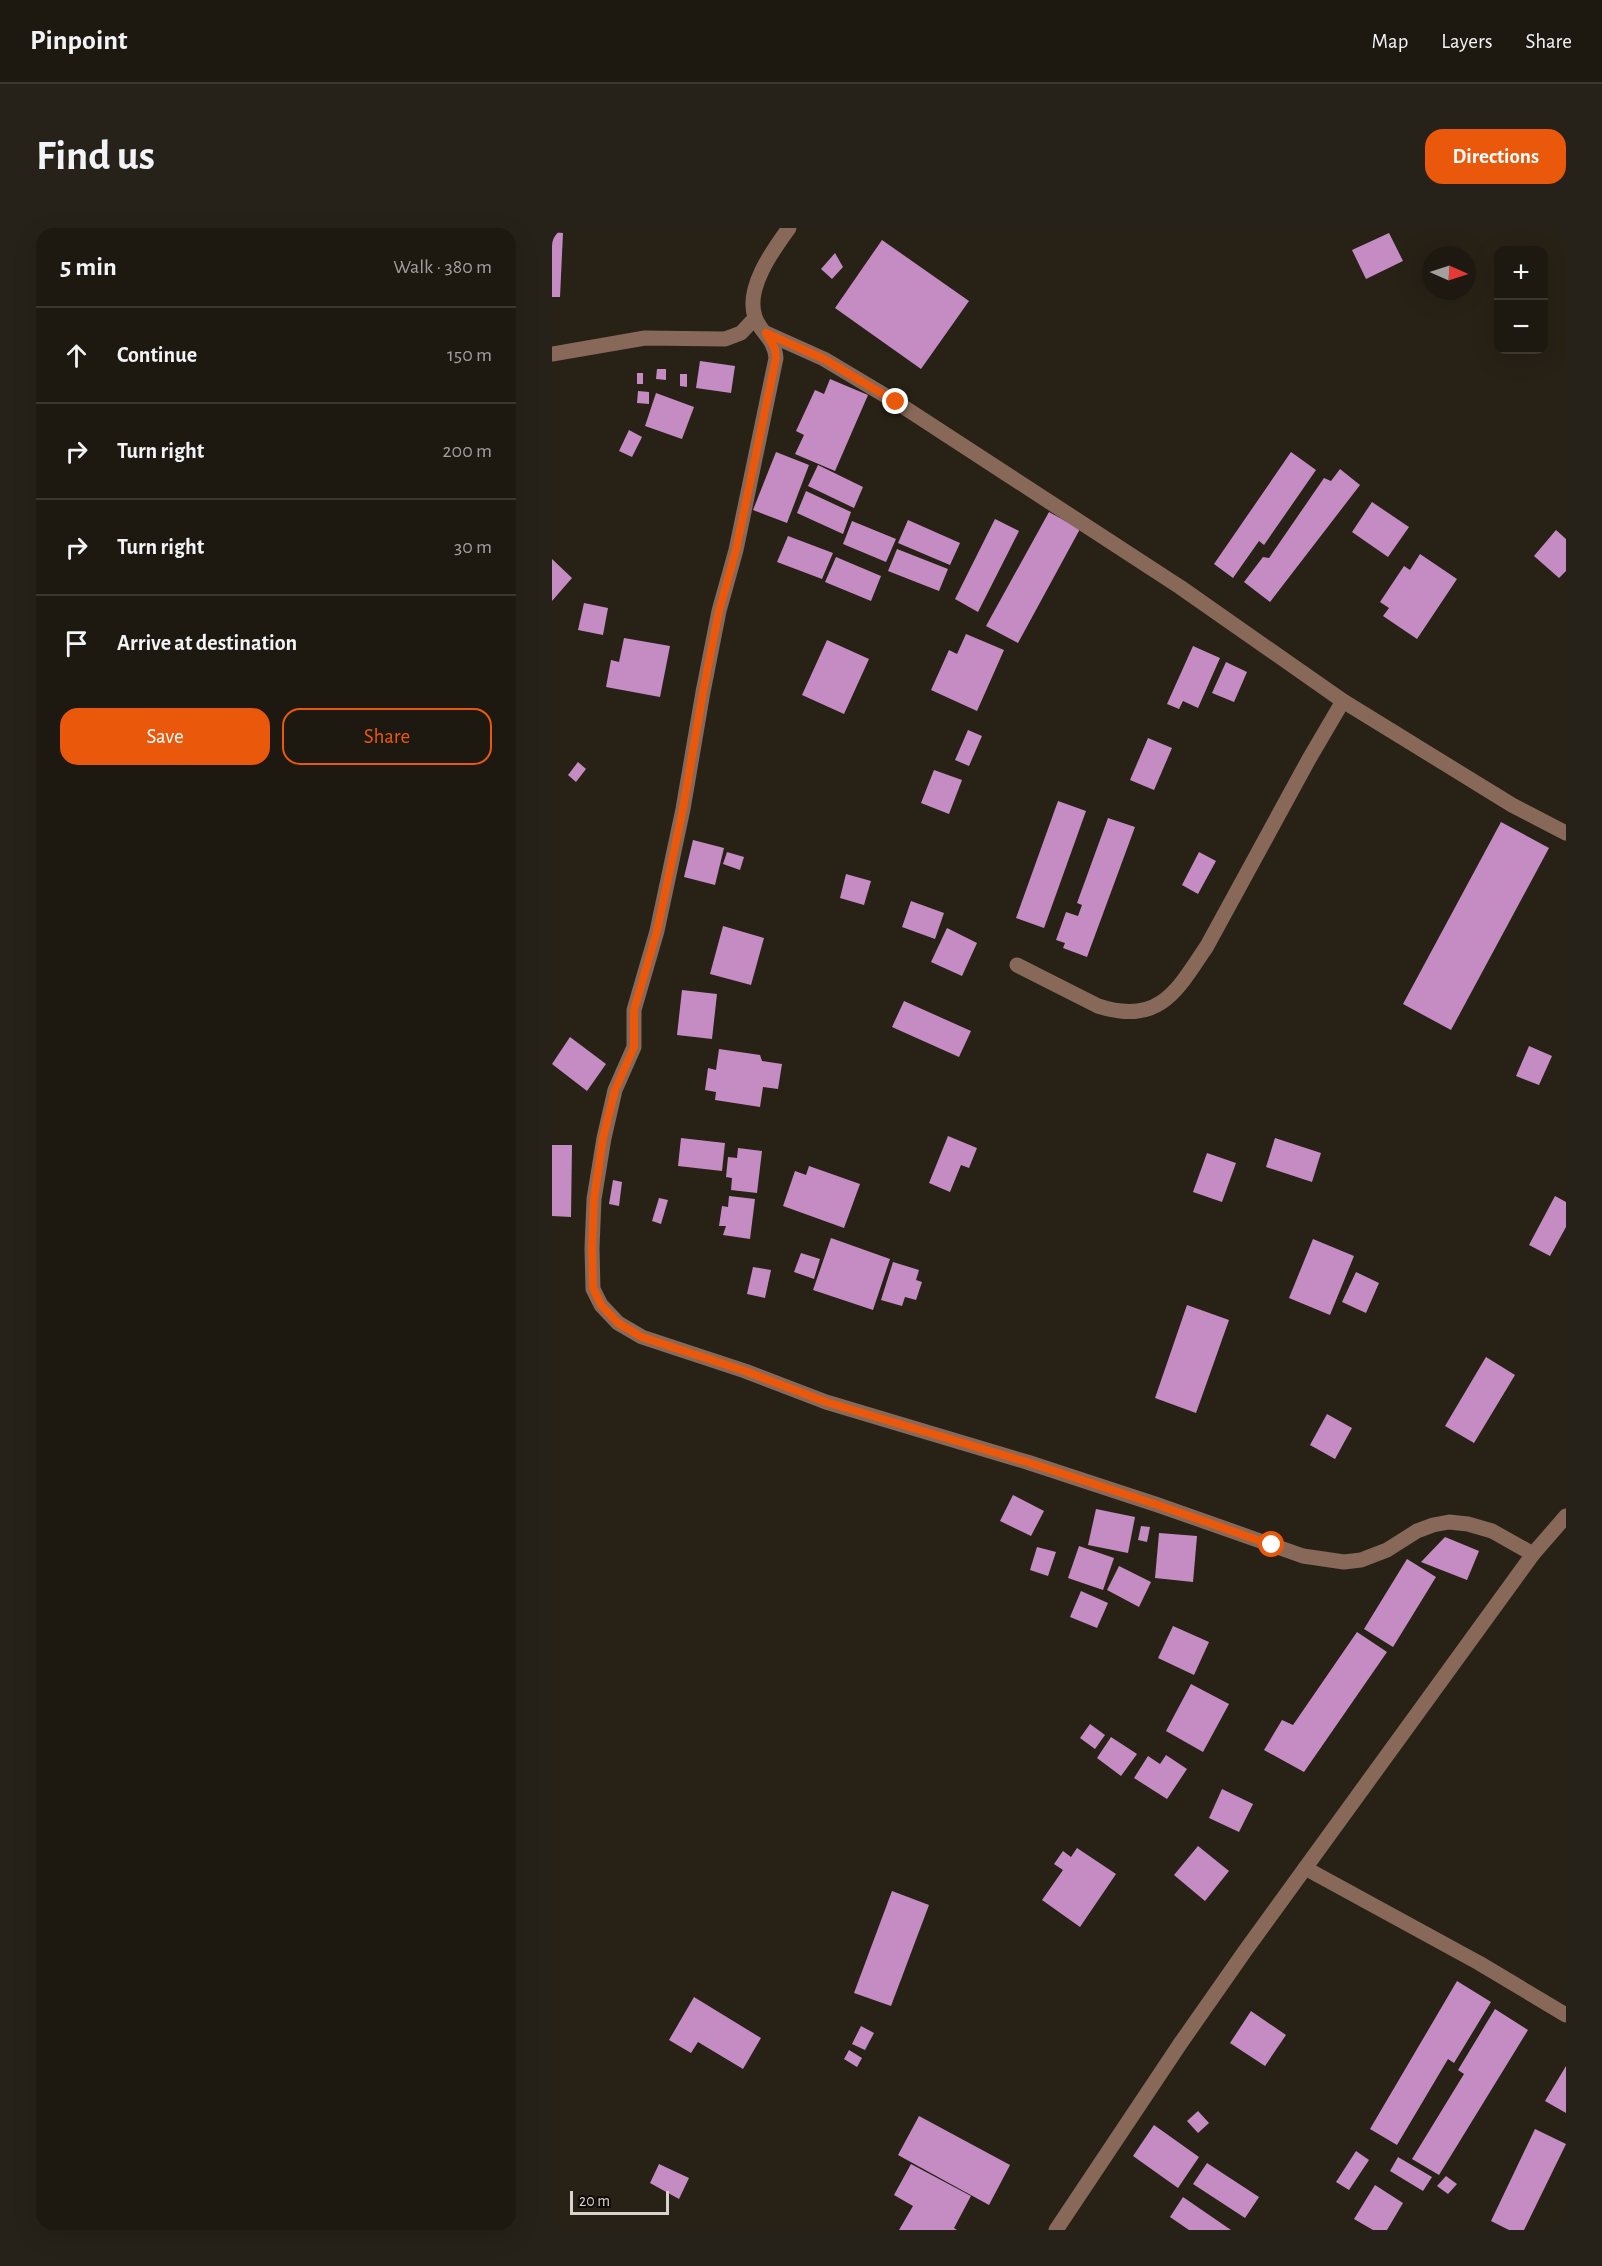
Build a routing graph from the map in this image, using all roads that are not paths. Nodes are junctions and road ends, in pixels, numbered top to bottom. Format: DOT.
graph roads {
  1 [pos="789,228"];
  2 [pos="755,318"];
  3 [pos="766,333"];
  4 [pos="552,354"];
  5 [pos="1343,701"];
  6 [pos="1566,833"];
  7 [pos="1017,965"];
  8 [pos="1566,1516"];
  9 [pos="1533,1554"];
  10 [pos="1305,1868"];
  11 [pos="1566,2015"];
  12 [pos="1056,2230"];
  1 -- 2 [label="street"];
  2 -- 3 [label="street"];
  2 -- 4 [label="street"];
  3 -- 5 [label="street"];
  3 -- 9 [label="street"];
  5 -- 6 [label="street"];
  5 -- 7 [label="street"];
  8 -- 9 [label="street"];
  9 -- 10 [label="street"];
  10 -- 11 [label="street"];
  10 -- 12 [label="street"];
}
